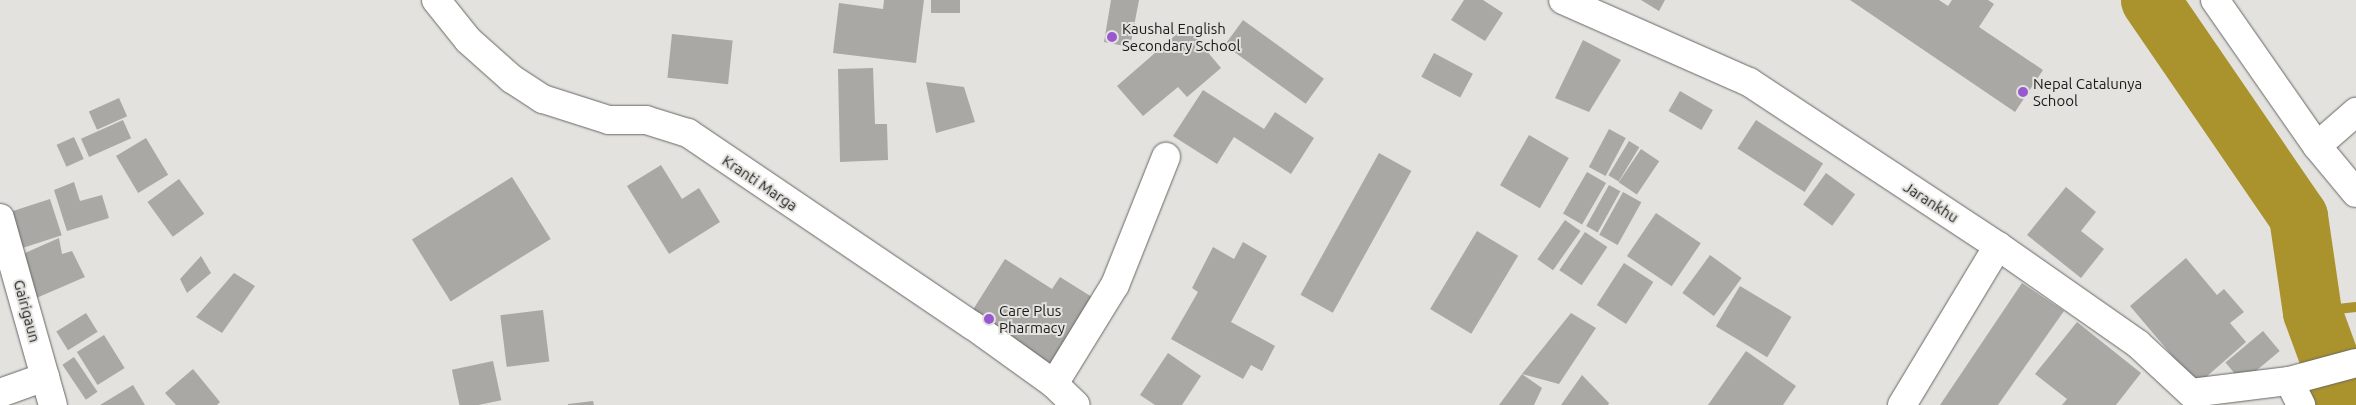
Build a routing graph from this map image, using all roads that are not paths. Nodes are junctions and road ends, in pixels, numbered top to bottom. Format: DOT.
graph roads {
  1 [pos="436,0"];
  2 [pos="1563,0"];
  3 [pos="2215,0"];
  4 [pos="2356,112"];
  5 [pos="2317,146"];
  6 [pos="1166,157"];
  7 [pos="2356,193"];
  8 [pos="0,218"];
  9 [pos="1998,246"];
  10 [pos="2356,363"];
  11 [pos="45,377"];
  12 [pos="1054,384"];
  13 [pos="0,393"];
  14 [pos="2295,393"];
  15 [pos="53,405"];
  16 [pos="1076,405"];
  17 [pos="1902,405"];
  1 -- 12 [label="street, Kranti Marga"];
  2 -- 9 [label="street, Jarankhu"];
  3 -- 5 [label="street"];
  4 -- 5 [label="street"];
  5 -- 7 [label="street"];
  6 -- 12 [label="street"];
  8 -- 11 [label="street, Gairigaun"];
  9 -- 14 [label="street, Jarankhu"];
  9 -- 17 [label="street"];
  10 -- 14 [label="street, Jarankhu"];
  11 -- 13 [label="street"];
  11 -- 15 [label="street, Gairigaun"];
  12 -- 16 [label="street, Kranti Marga"];
}
